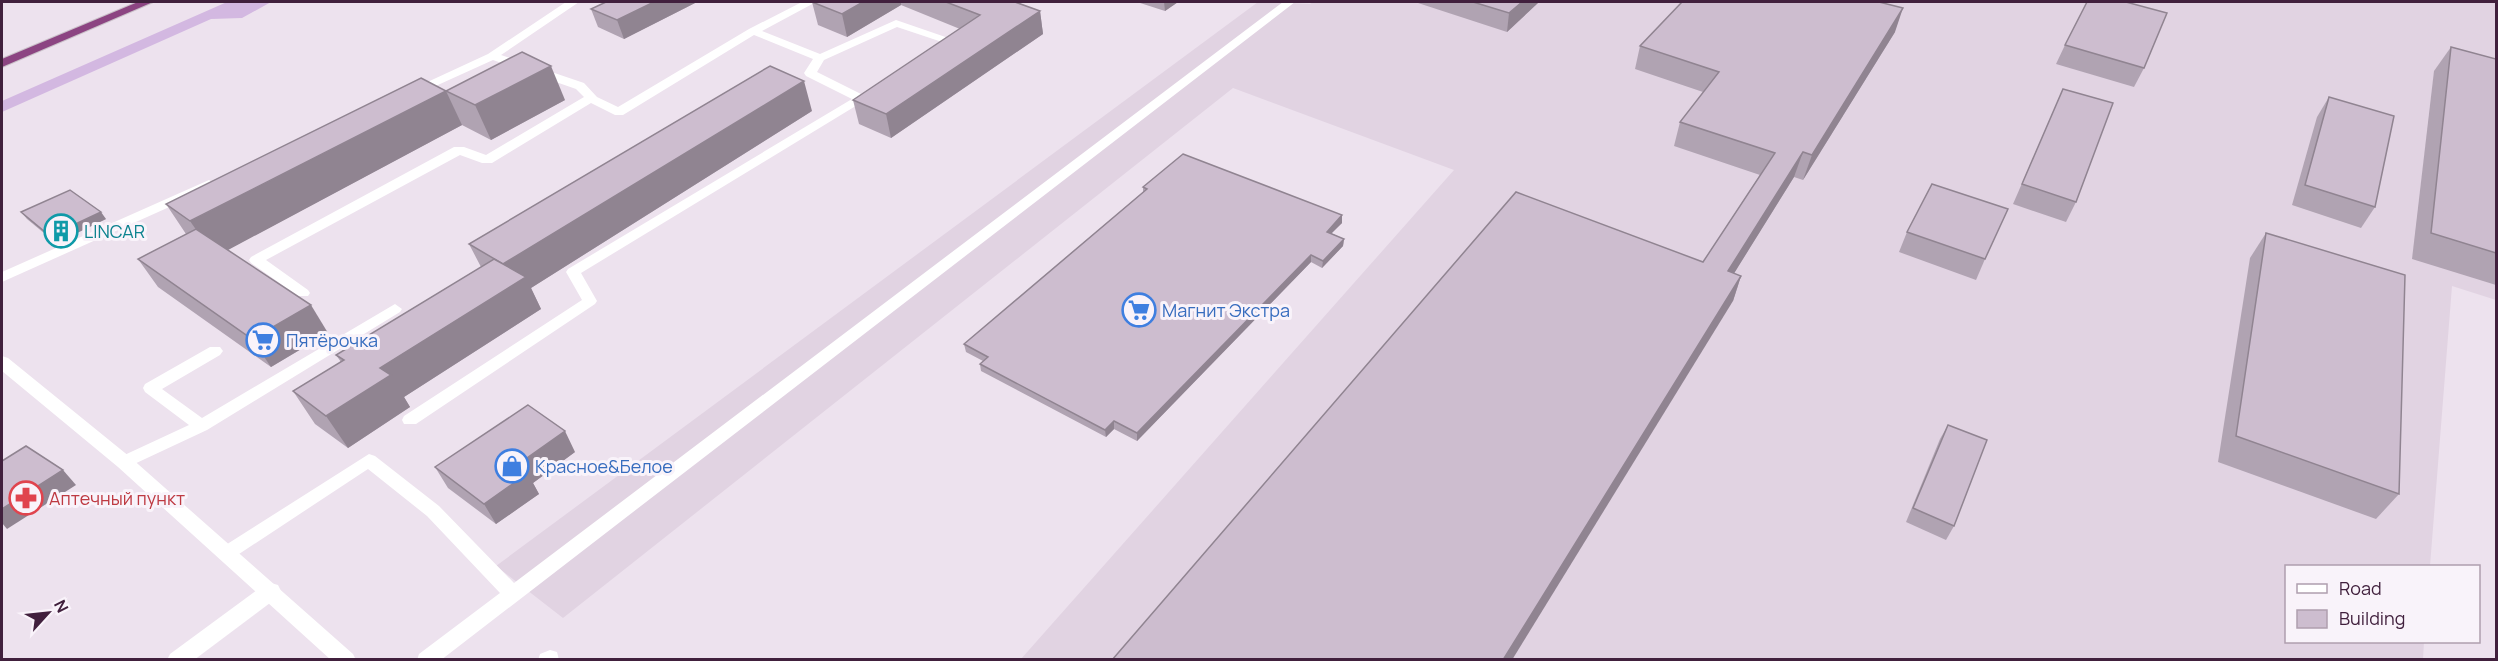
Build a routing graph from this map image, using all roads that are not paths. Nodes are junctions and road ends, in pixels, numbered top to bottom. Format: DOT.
graph roads {
  1 [pos="147,2"];
  2 [pos="573,2"];
  3 [pos="810,2"];
  4 [pos="1289,2"];
  5 [pos="753,31"];
  6 [pos="935,54"];
  7 [pos="492,56"];
  8 [pos="820,58"];
  9 [pos="2,63"];
  10 [pos="879,87"];
  11 [pos="405,96"];
  12 [pos="591,98"];
  13 [pos="861,99"];
  14 [pos="219,179"];
  15 [pos="2,277"];
  16 [pos="303,293"];
  17 [pos="395,309"];
  18 [pos="215,351"];
  19 [pos="5,370"];
  20 [pos="410,420"];
  21 [pos="201,426"];
  22 [pos="124,462"];
  23 [pos="226,553"];
  24 [pos="271,591"];
  25 [pos="512,593"];
  26 [pos="177,660"];
  27 [pos="346,660"];
  28 [pos="426,660"];
  1 -- 9 [label="highway"];
  2 -- 7 [label="lane"];
  3 -- 5 [label="lane"];
  4 -- 25 [label="lane"];
  5 -- 8 [label="lane"];
  5 -- 12 [label="lane"];
  6 -- 8 [label="lane"];
  7 -- 11 [label="lane"];
  7 -- 12 [label="lane"];
  8 -- 13 [label="lane"];
  10 -- 13 [label="lane"];
  12 -- 16 [label="lane"];
  13 -- 20 [label="lane"];
  14 -- 15 [label="lane"];
  17 -- 21 [label="lane"];
  18 -- 21 [label="lane"];
  19 -- 22 [label="street"];
  21 -- 22 [label="lane"];
  22 -- 23 [label="street"];
  23 -- 24 [label="street"];
  23 -- 25 [label="lane"];
  24 -- 26 [label="street"];
  24 -- 27 [label="street"];
  25 -- 28 [label="lane"];
}
